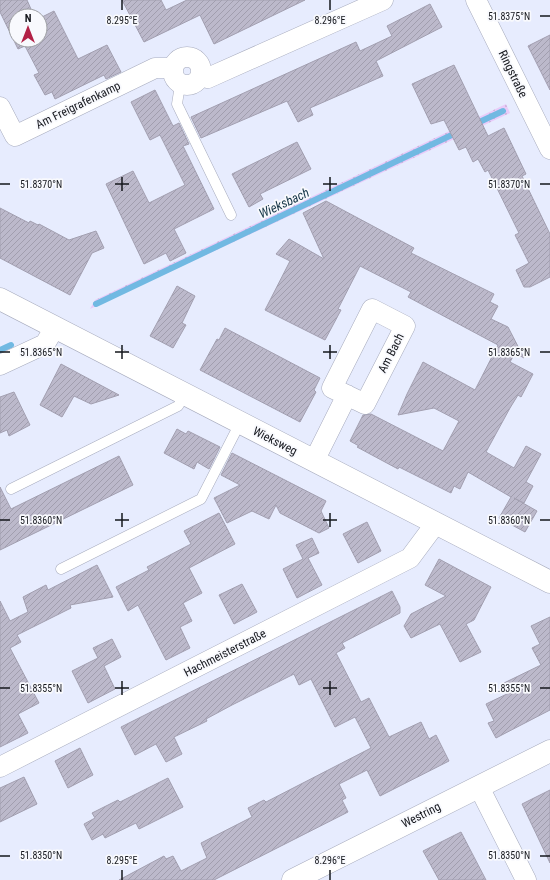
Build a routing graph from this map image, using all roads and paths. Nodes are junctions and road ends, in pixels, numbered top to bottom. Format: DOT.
graph roads {
  1 [pos="383,0"];
  2 [pos="476,0"];
  3 [pos="201,75"];
  4 [pos="176,76"];
  5 [pos="0,106"];
  6 [pos="550,149"];
  7 [pos="231,215"];
  8 [pos="0,298"];
  9 [pos="55,327"];
  10 [pos="0,366"];
  11 [pos="185,395"];
  12 [pos="347,395"];
  13 [pos="240,423"];
  14 [pos="314,461"];
  15 [pos="10,489"];
  16 [pos="436,523"];
  17 [pos="61,569"];
  18 [pos="550,582"];
  19 [pos="550,752"];
  20 [pos="0,766"];
  21 [pos="478,787"];
  22 [pos="293,880"];
  23 [pos="526,880"];
  1 -- 3 [label="street, Am Freigrafenkamp"];
  2 -- 6 [label="street, Ringstraße"];
  3 -- 4 [label="street, Am Freigrafenkamp"];
  3 -- 4 [label="street"];
  4 -- 5 [label="street, Am Freigrafenkamp"];
  4 -- 7 [label="lane"];
  8 -- 9 [label="street, Wieksweg"];
  9 -- 10 [label="street"];
  9 -- 11 [label="street, Wieksweg"];
  11 -- 13 [label="street, Wieksweg"];
  11 -- 15 [label="lane"];
  12 -- 14 [label="street"];
  13 -- 14 [label="street, Wieksweg"];
  13 -- 17 [label="lane"];
  14 -- 16 [label="street, Wieksweg"];
  16 -- 18 [label="street, Wieksweg"];
  16 -- 20 [label="street, Hachmeisterstraße"];
  19 -- 21 [label="street, Westring"];
  21 -- 22 [label="street, Westring"];
  21 -- 23 [label="street"];
}
